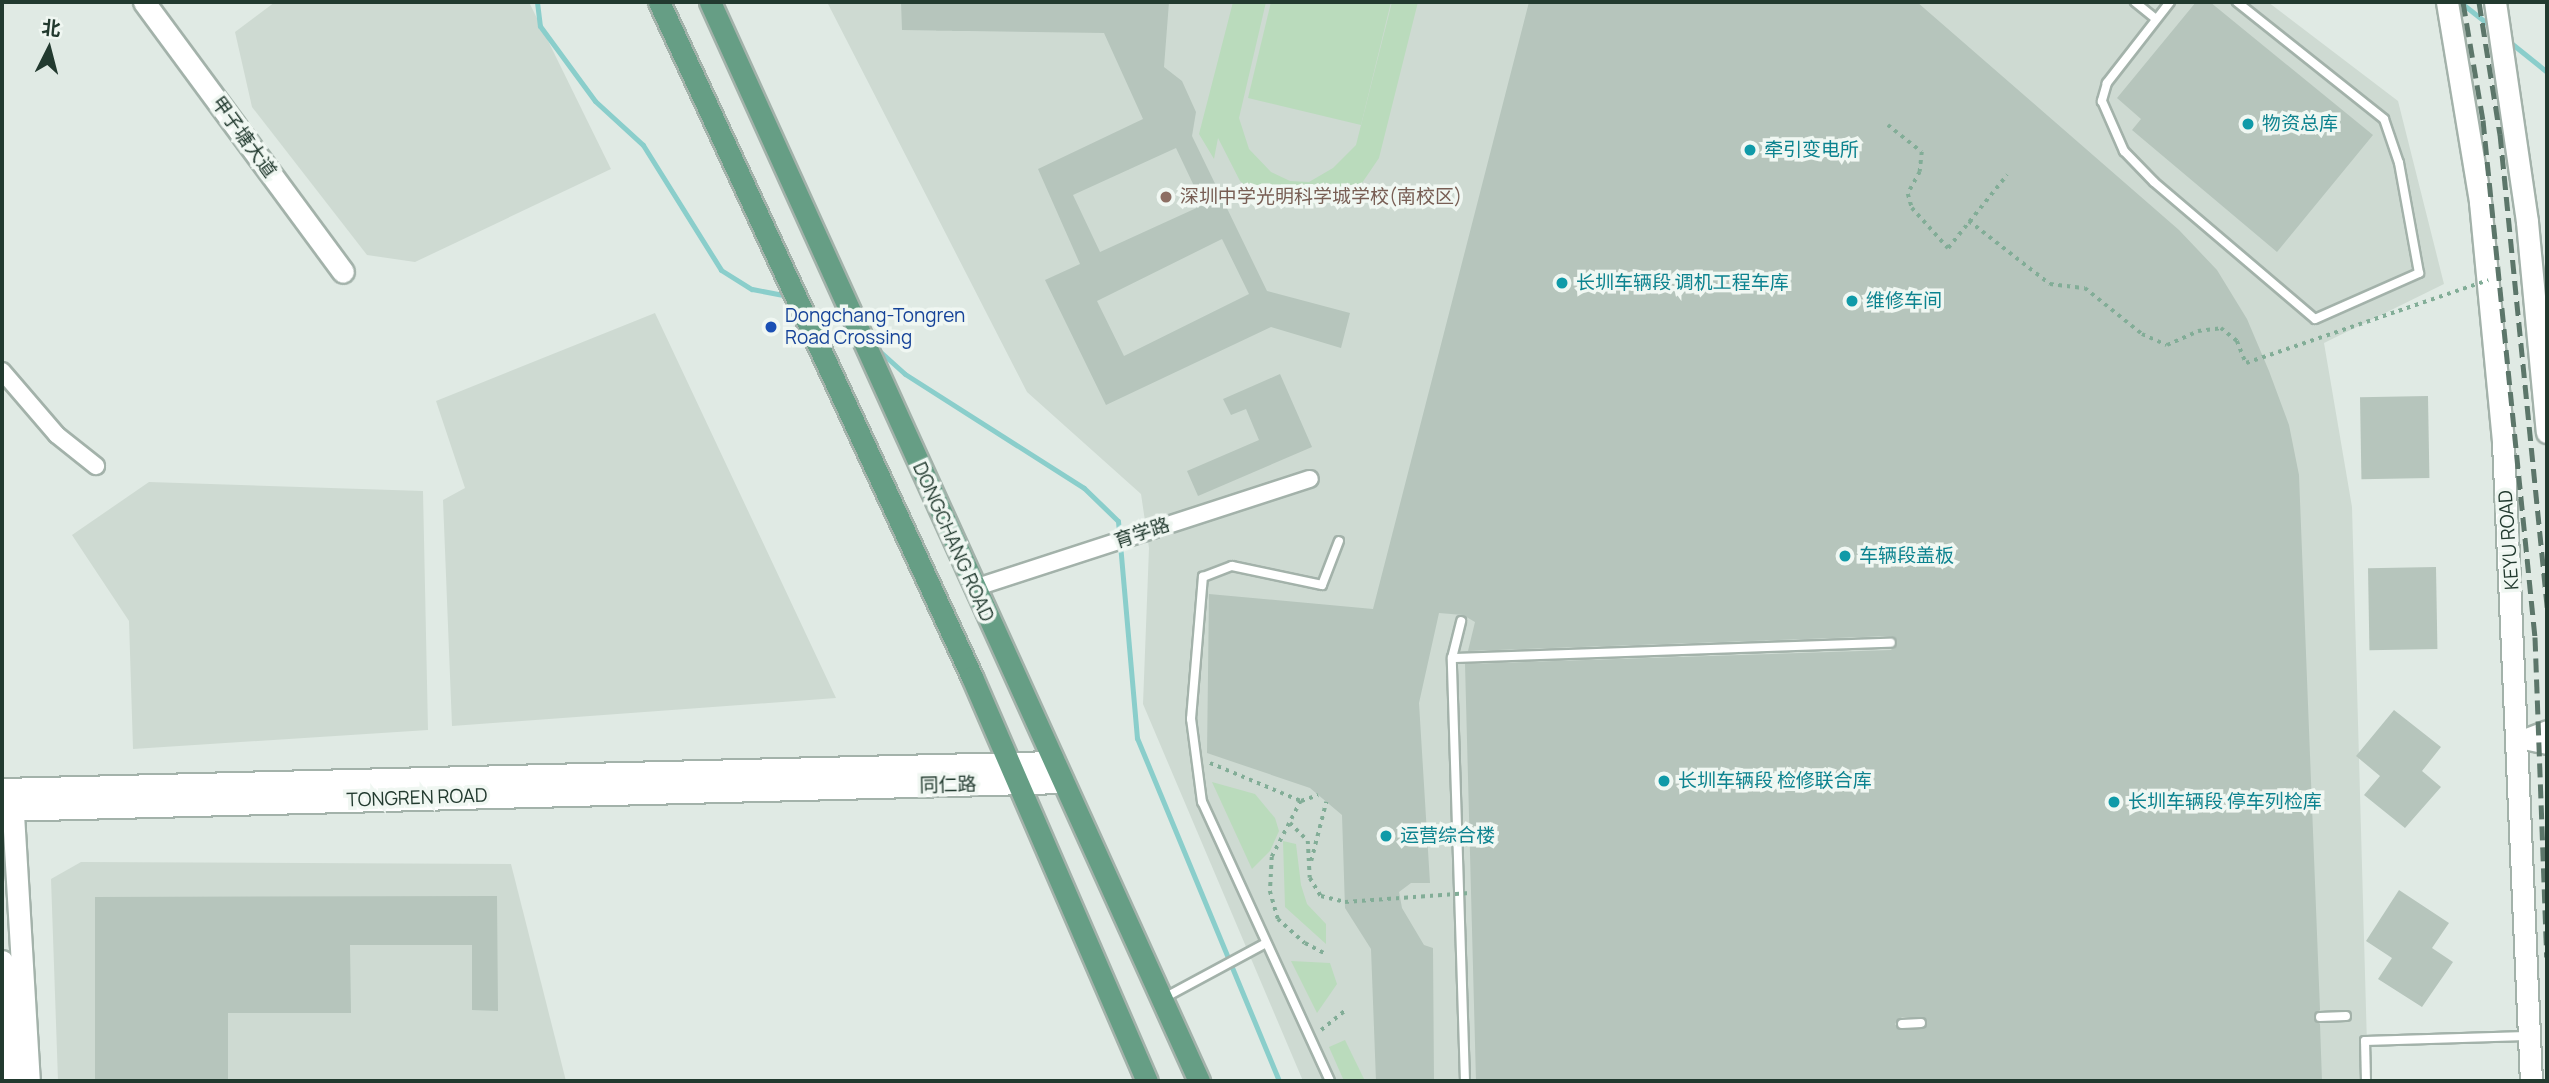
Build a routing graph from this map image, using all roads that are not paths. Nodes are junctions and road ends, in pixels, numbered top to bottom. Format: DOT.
graph roads {
  1 [pos="144,2"];
  2 [pos="659,2"];
  3 [pos="710,2"];
  4 [pos="2135,2"];
  5 [pos="2170,2"];
  6 [pos="2237,2"];
  7 [pos="2447,2"];
  8 [pos="2495,2"];
  9 [pos="2156,19"];
  10 [pos="343,272"];
  11 [pos="2,371"];
  12 [pos="2547,432"];
  13 [pos="96,466"];
  14 [pos="1310,479"];
  15 [pos="1339,541"];
  16 [pos="974,588"];
  17 [pos="1461,621"];
  18 [pos="1891,643"];
  19 [pos="1452,658"];
  20 [pos="2547,729"];
  21 [pos="2519,740"];
  22 [pos="2547,746"];
  23 [pos="1054,762"];
  24 [pos="1010,764"];
  25 [pos="829,777"];
  26 [pos="1062,782"];
  27 [pos="1018,784"];
  28 [pos="7,799"];
  29 [pos="1266,943"];
  30 [pos="2,961"];
  31 [pos="1161,999"];
  32 [pos="2347,1016"];
  33 [pos="2320,1017"];
  34 [pos="1921,1023"];
  35 [pos="1902,1024"];
  36 [pos="2529,1036"];
  37 [pos="10,1081"];
  38 [pos="29,1081"];
  39 [pos="1146,1081"];
  40 [pos="1199,1081"];
  41 [pos="1330,1081"];
  42 [pos="1465,1081"];
  43 [pos="2366,1081"];
  44 [pos="2531,1081"];
  1 -- 10 [label="street, 甲子塘大道"];
  2 -- 24 [label="main road, DONGCHANG ROAD"];
  3 -- 16 [label="main road, DONGCHANG ROAD"];
  4 -- 9 [label="lane"];
  5 -- 9 [label="lane"];
  6 -- 9 [label="lane"];
  7 -- 21 [label="street, KEYU ROAD"];
  8 -- 12 [label="street"];
  11 -- 13 [label="street"];
  14 -- 16 [label="street, 育学路"];
  15 -- 29 [label="lane"];
  16 -- 23 [label="main road, DONGCHANG ROAD"];
  17 -- 19 [label="lane"];
  18 -- 19 [label="lane"];
  19 -- 42 [label="lane"];
  20 -- 21 [label="street"];
  21 -- 22 [label="street"];
  21 -- 36 [label="street, KEYU ROAD"];
  23 -- 24 [label="street, 同仁路"];
  23 -- 26 [label="main road, DONGCHANG ROAD"];
  24 -- 25 [label="street, 同仁路"];
  24 -- 27 [label="main road, DONGCHANG ROAD"];
  25 -- 27 [label="street, 同仁路"];
  25 -- 28 [label="street, TONGREN ROAD"];
  26 -- 27 [label="street, 同仁路"];
  26 -- 31 [label="main road, DONGCHANG ROAD"];
  27 -- 39 [label="main road, DONGCHANG ROAD"];
  28 -- 38 [label="street"];
  29 -- 31 [label="lane"];
  29 -- 41 [label="lane"];
  30 -- 37 [label="street"];
  31 -- 40 [label="main road, DONGCHANG ROAD"];
  32 -- 33 [label="lane"];
  34 -- 35 [label="lane"];
  36 -- 43 [label="lane"];
  36 -- 44 [label="street, KEYU ROAD"];
}
